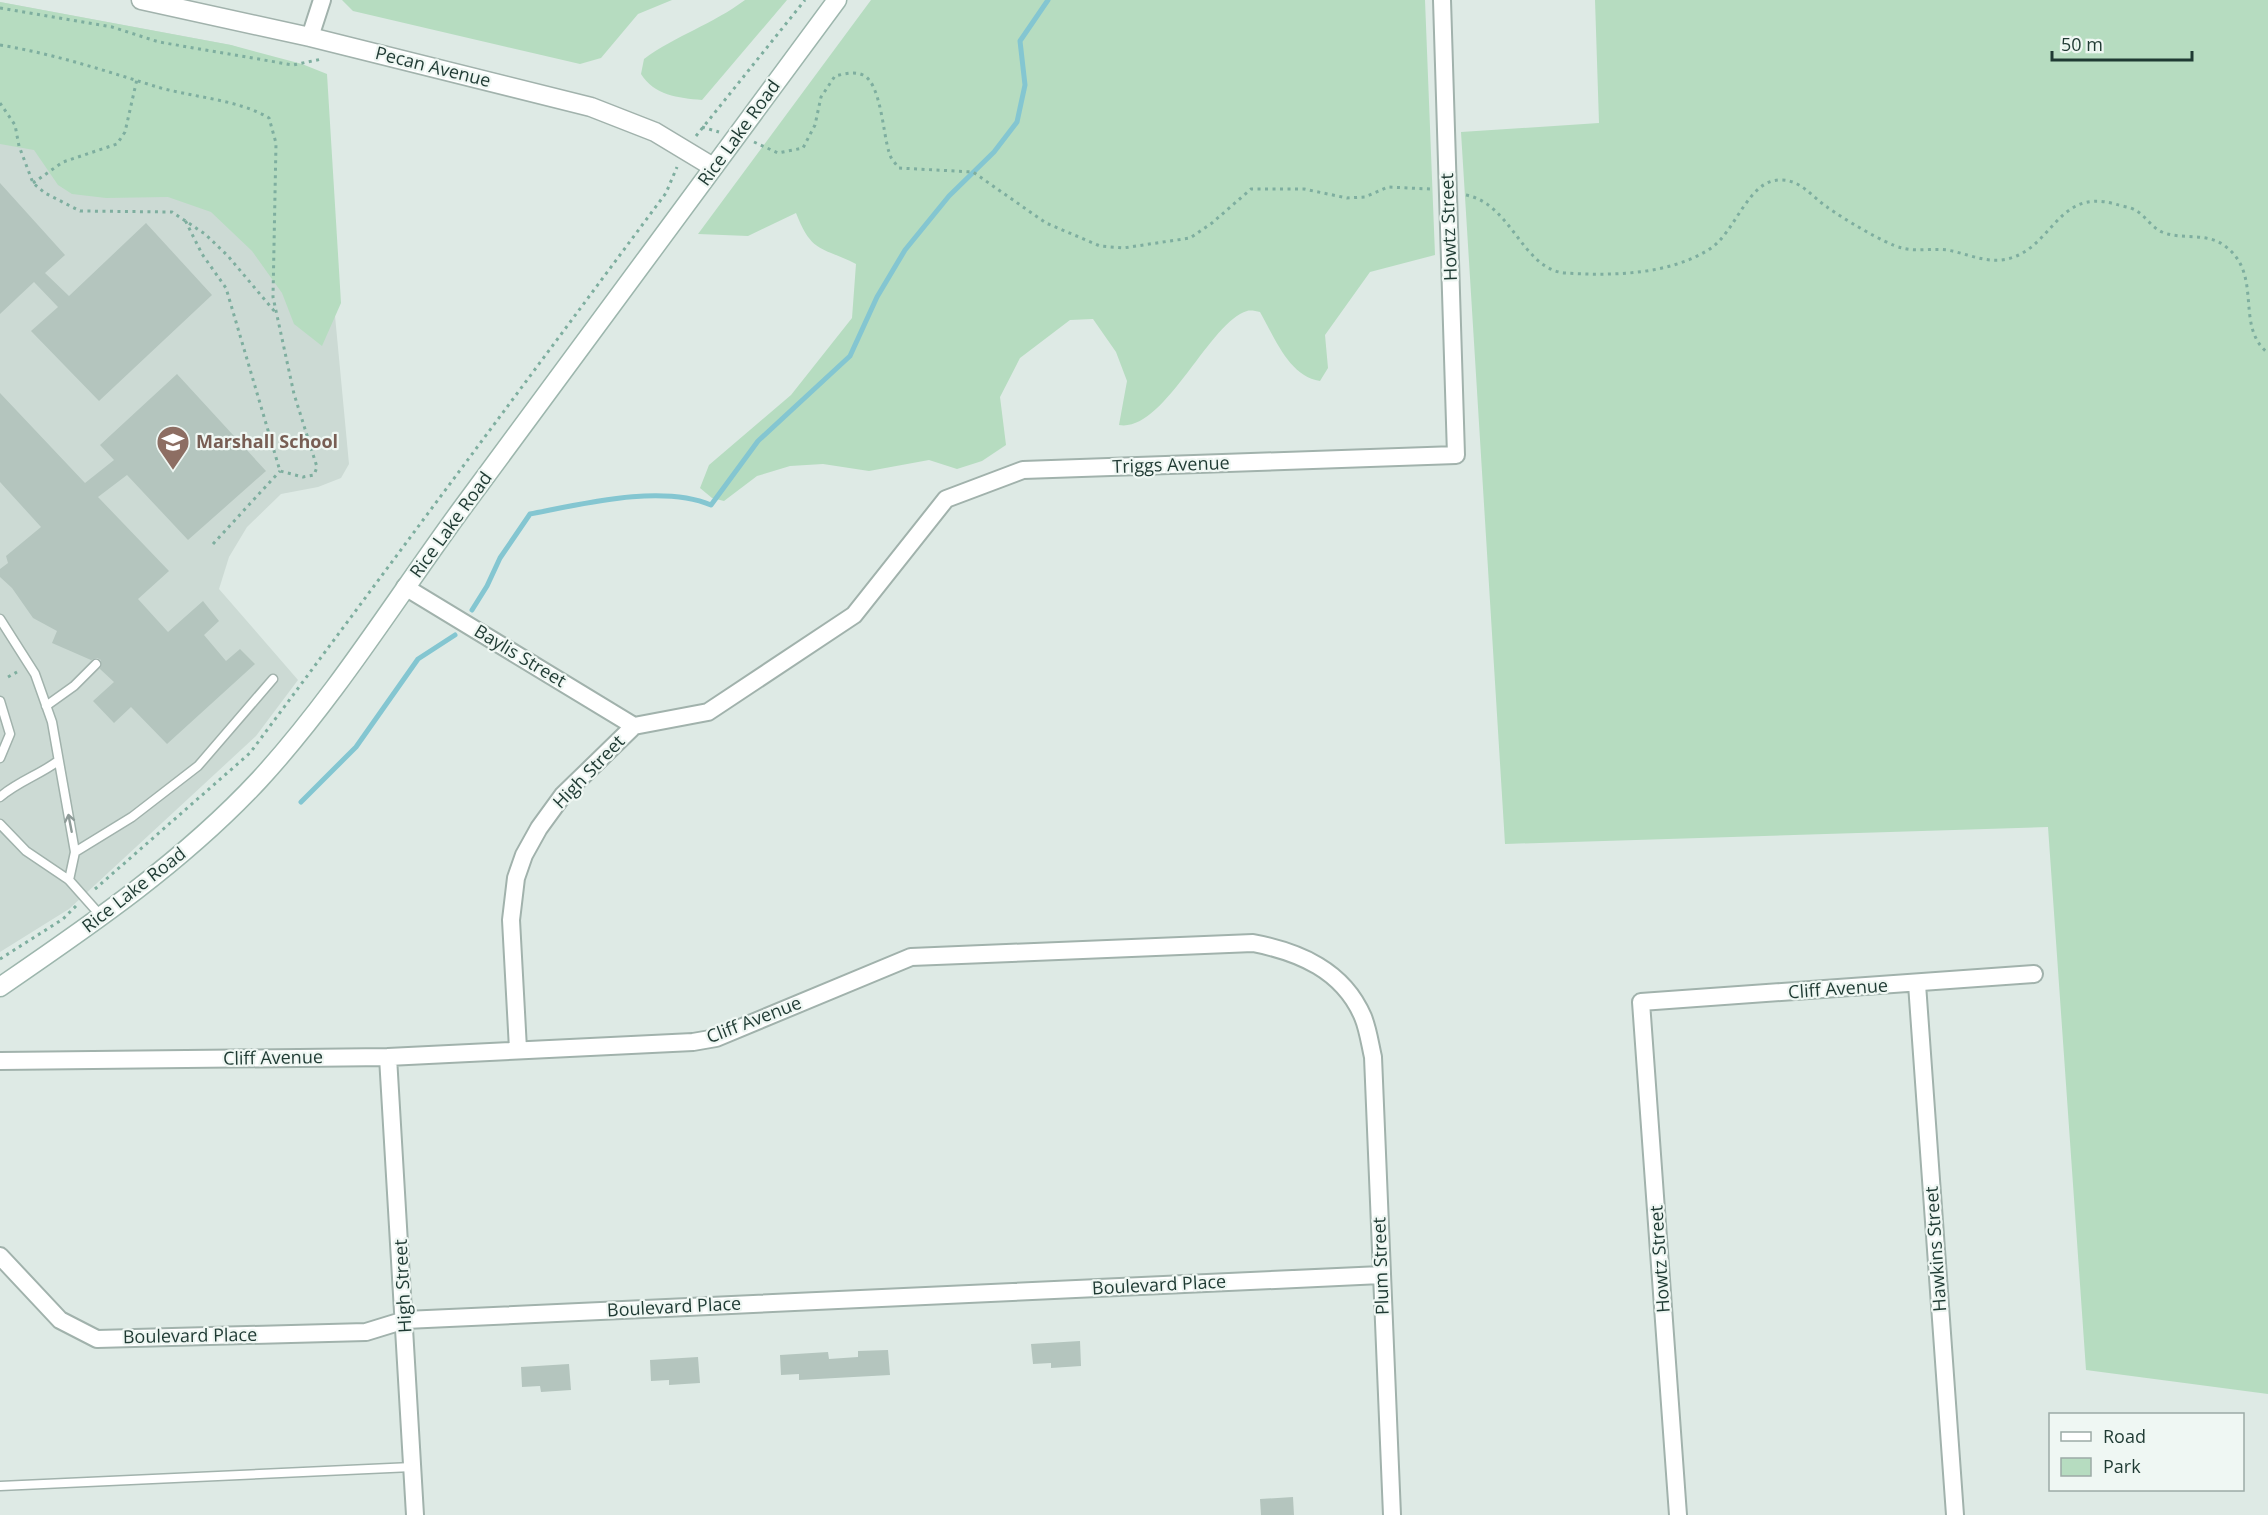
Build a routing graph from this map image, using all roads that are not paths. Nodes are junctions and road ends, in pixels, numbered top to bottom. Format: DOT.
graph roads {
  1 [pos="141,0"];
  2 [pos="321,0"];
  3 [pos="837,0"];
  4 [pos="1442,0"];
  5 [pos="310,37"];
  6 [pos="713,167"];
  7 [pos="1456,455"];
  8 [pos="913,543"];
  9 [pos="405,587"];
  10 [pos="0,619"];
  11 [pos="96,664"];
  12 [pos="273,679"];
  13 [pos="0,701"];
  14 [pos="46,706"];
  15 [pos="634,726"];
  16 [pos="0,758"];
  17 [pos="58,761"];
  18 [pos="0,797"];
  19 [pos="0,824"];
  20 [pos="75,852"];
  21 [pos="69,880"];
  22 [pos="103,917"];
  23 [pos="2034,974"];
  24 [pos="1917,984"];
  25 [pos="0,987"];
  26 [pos="1641,1002"];
  27 [pos="1363,1017"];
  28 [pos="518,1049"];
  29 [pos="388,1057"];
  30 [pos="0,1061"];
  31 [pos="0,1256"];
  32 [pos="1382,1275"];
  33 [pos="405,1320"];
  34 [pos="412,1467"];
  35 [pos="0,1486"];
  36 [pos="415,1515"];
  37 [pos="1392,1515"];
  38 [pos="1678,1515"];
  39 [pos="1955,1515"];
  1 -- 5 [label="main road, Pecan Avenue"];
  2 -- 5 [label="street"];
  3 -- 6 [label="main road, Rice Lake Road"];
  4 -- 7 [label="street, Howtz Street"];
  5 -- 6 [label="main road, Pecan Avenue"];
  6 -- 9 [label="main road, Rice Lake Road"];
  7 -- 8 [label="street, Triggs Avenue"];
  8 -- 15 [label="street, High Street"];
  9 -- 15 [label="street, Baylis Street"];
  9 -- 22 [label="main road, Rice Lake Road"];
  10 -- 14 [label="lane"];
  11 -- 14 [label="lane"];
  12 -- 20 [label="lane"];
  13 -- 16 [label="lane"];
  14 -- 17 [label="lane"];
  15 -- 28 [label="street, High Street"];
  17 -- 18 [label="lane"];
  20 -- 17 [label="lane, one-way"];
  19 -- 21 [label="lane"];
  20 -- 21 [label="lane"];
  21 -- 22 [label="lane"];
  22 -- 25 [label="main road, Rice Lake Road"];
  23 -- 24 [label="street, Cliff Avenue"];
  24 -- 26 [label="street, Cliff Avenue"];
  24 -- 39 [label="street, Hawkins Street"];
  26 -- 38 [label="street, Howtz Street"];
  27 -- 28 [label="street, Cliff Avenue"];
  27 -- 32 [label="street, Plum Street"];
  28 -- 29 [label="street, Cliff Avenue"];
  29 -- 30 [label="street, Cliff Avenue"];
  29 -- 33 [label="street, High Street"];
  31 -- 33 [label="street, Boulevard Place"];
  32 -- 33 [label="street, Boulevard Place"];
  32 -- 37 [label="street, Plum Street"];
  33 -- 34 [label="street, High Street"];
  34 -- 35 [label="lane"];
  34 -- 36 [label="street, High Street"];
}
